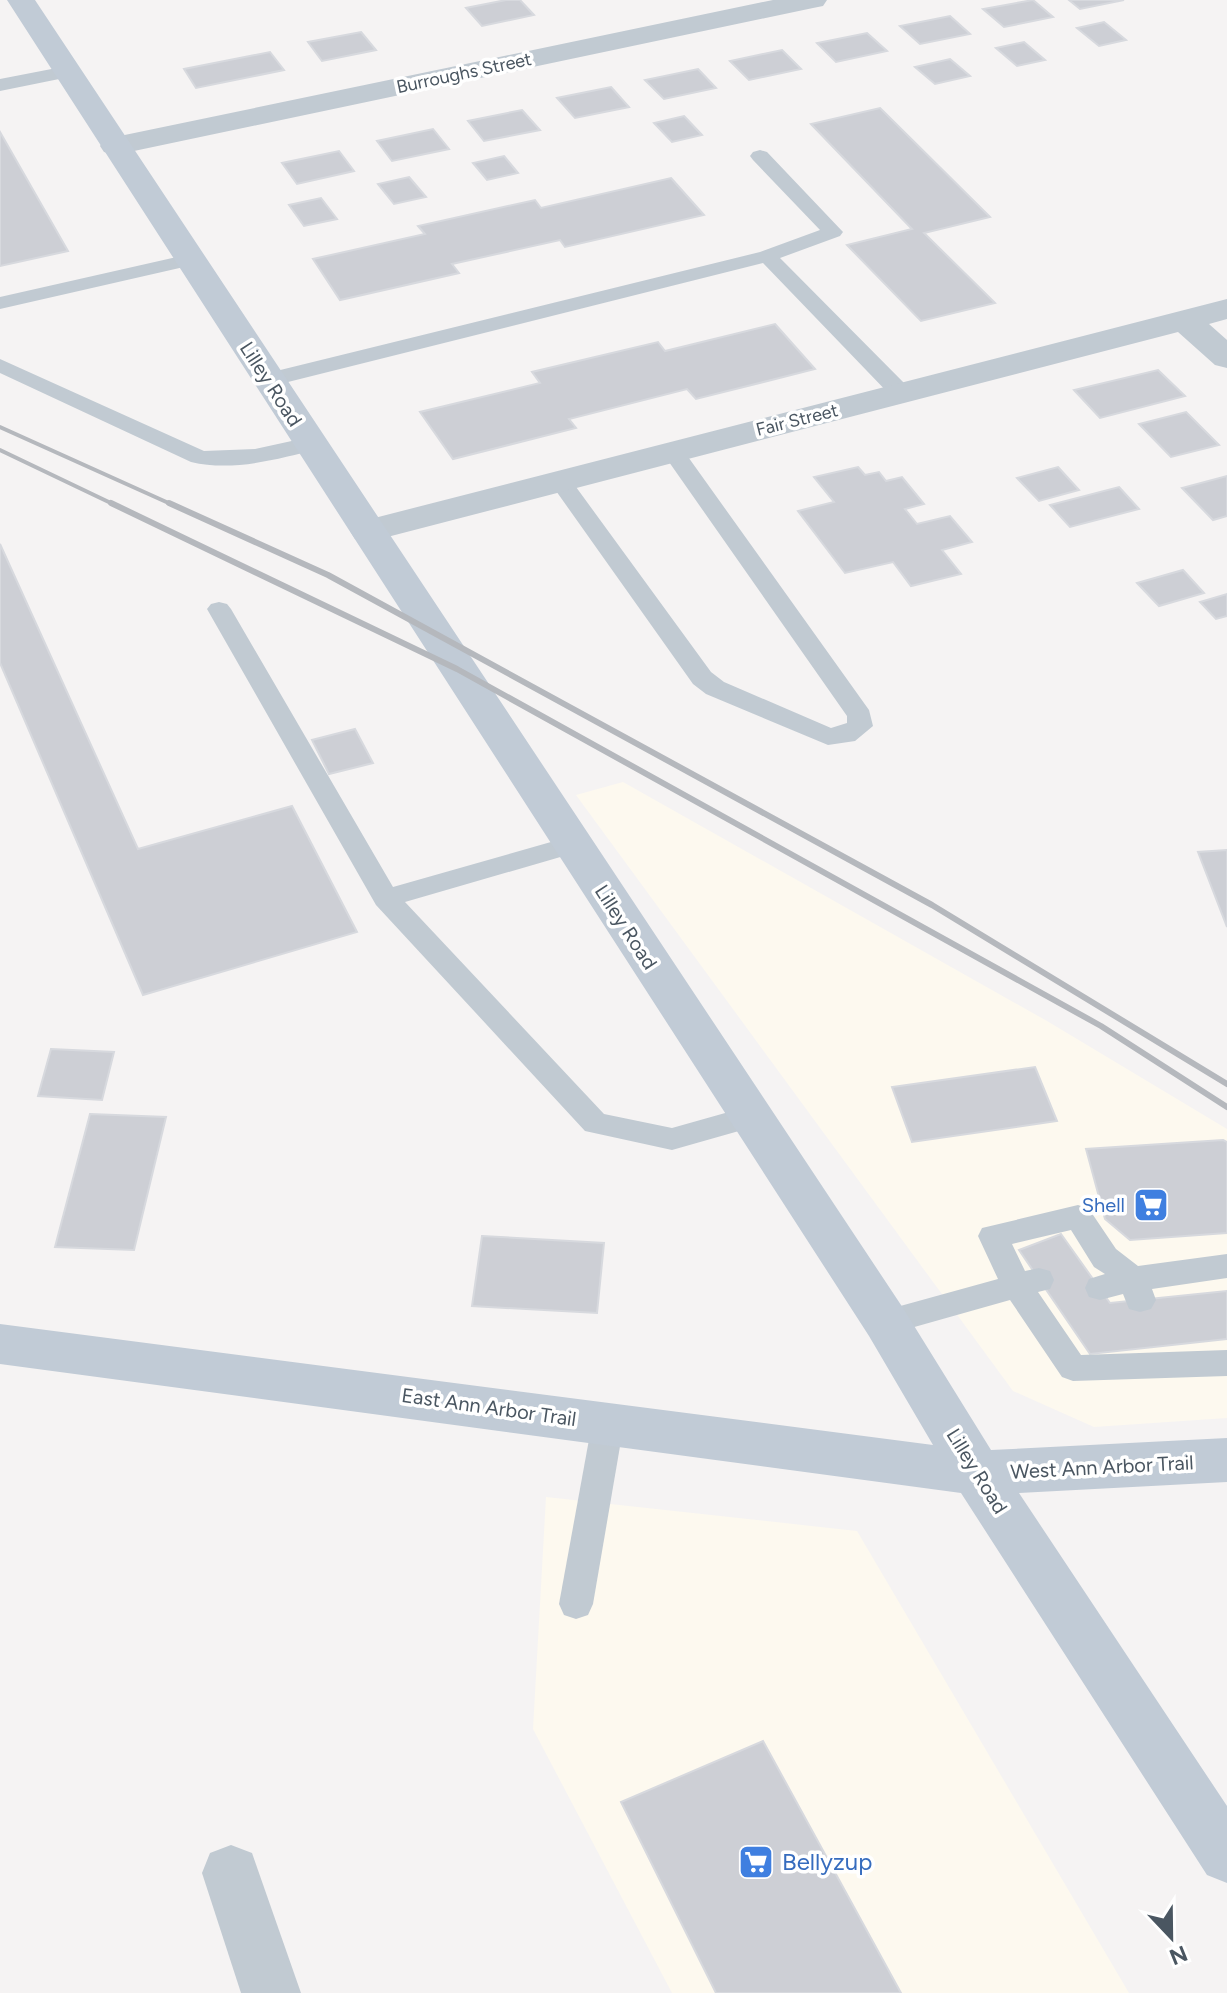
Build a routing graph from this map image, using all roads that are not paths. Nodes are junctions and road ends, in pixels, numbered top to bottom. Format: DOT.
graph roads {
  1 [pos="21,0"];
  2 [pos="813,0"];
  3 [pos="731,8"];
  4 [pos="67,72"];
  5 [pos="0,85"];
  6 [pos="115,146"];
  7 [pos="760,156"];
  8 [pos="767,256"];
  9 [pos="190,260"];
  10 [pos="0,303"];
  11 [pos="1227,309"];
  12 [pos="1185,320"];
  13 [pos="1227,358"];
  14 [pos="0,365"];
  15 [pos="268,380"];
  16 [pos="901,393"];
  17 [pos="310,444"];
  18 [pos="673,452"];
  19 [pos="560,481"];
  20 [pos="368,531"];
  21 [pos="219,609"];
  22 [pos="572,845"];
  23 [pos="386,898"];
  24 [pos="750,1117"];
  25 [pos="1227,1266"];
  26 [pos="1036,1295"];
  27 [pos="886,1322"];
  28 [pos="0,1344"];
  29 [pos="1206,1357"];
  30 [pos="608,1423"];
  31 [pos="1227,1460"];
  32 [pos="977,1473"];
  33 [pos="576,1604"];
  34 [pos="1227,1856"];
  35 [pos="231,1873"];
  36 [pos="271,1993"];
  1 -- 4 [label="street, Lilley Road"];
  2 -- 3 [label="street, Burroughs Street"];
  3 -- 6 [label="street, Burroughs Street"];
  4 -- 5 [label="lane"];
  4 -- 6 [label="street, Lilley Road"];
  6 -- 9 [label="street, Lilley Road"];
  7 -- 8 [label="lane"];
  8 -- 15 [label="lane"];
  8 -- 16 [label="lane"];
  9 -- 10 [label="lane"];
  9 -- 15 [label="street, Lilley Road"];
  11 -- 12 [label="street, Fair Street"];
  12 -- 13 [label="street"];
  12 -- 16 [label="street, Fair Street"];
  14 -- 17 [label="lane"];
  15 -- 17 [label="street, Lilley Road"];
  16 -- 18 [label="street, Fair Street"];
  17 -- 20 [label="street, Lilley Road"];
  18 -- 19 [label="street, Fair Street"];
  18 -- 19 [label="lane"];
  19 -- 20 [label="street, Fair Street"];
  20 -- 22 [label="street, Lilley Road"];
  21 -- 23 [label="lane"];
  22 -- 23 [label="lane"];
  22 -- 24 [label="street, Lilley Road"];
  23 -- 24 [label="lane"];
  24 -- 27 [label="street, Lilley Road"];
  25 -- 26 [label="lane"];
  26 -- 27 [label="lane"];
  26 -- 29 [label="lane"];
  27 -- 32 [label="street, Lilley Road"];
  28 -- 30 [label="street, East Ann Arbor Trail"];
  30 -- 32 [label="street, East Ann Arbor Trail"];
  30 -- 33 [label="lane"];
  31 -- 32 [label="street, West Ann Arbor Trail"];
  32 -- 34 [label="street, Lilley Road"];
  35 -- 36 [label="street"];
}
